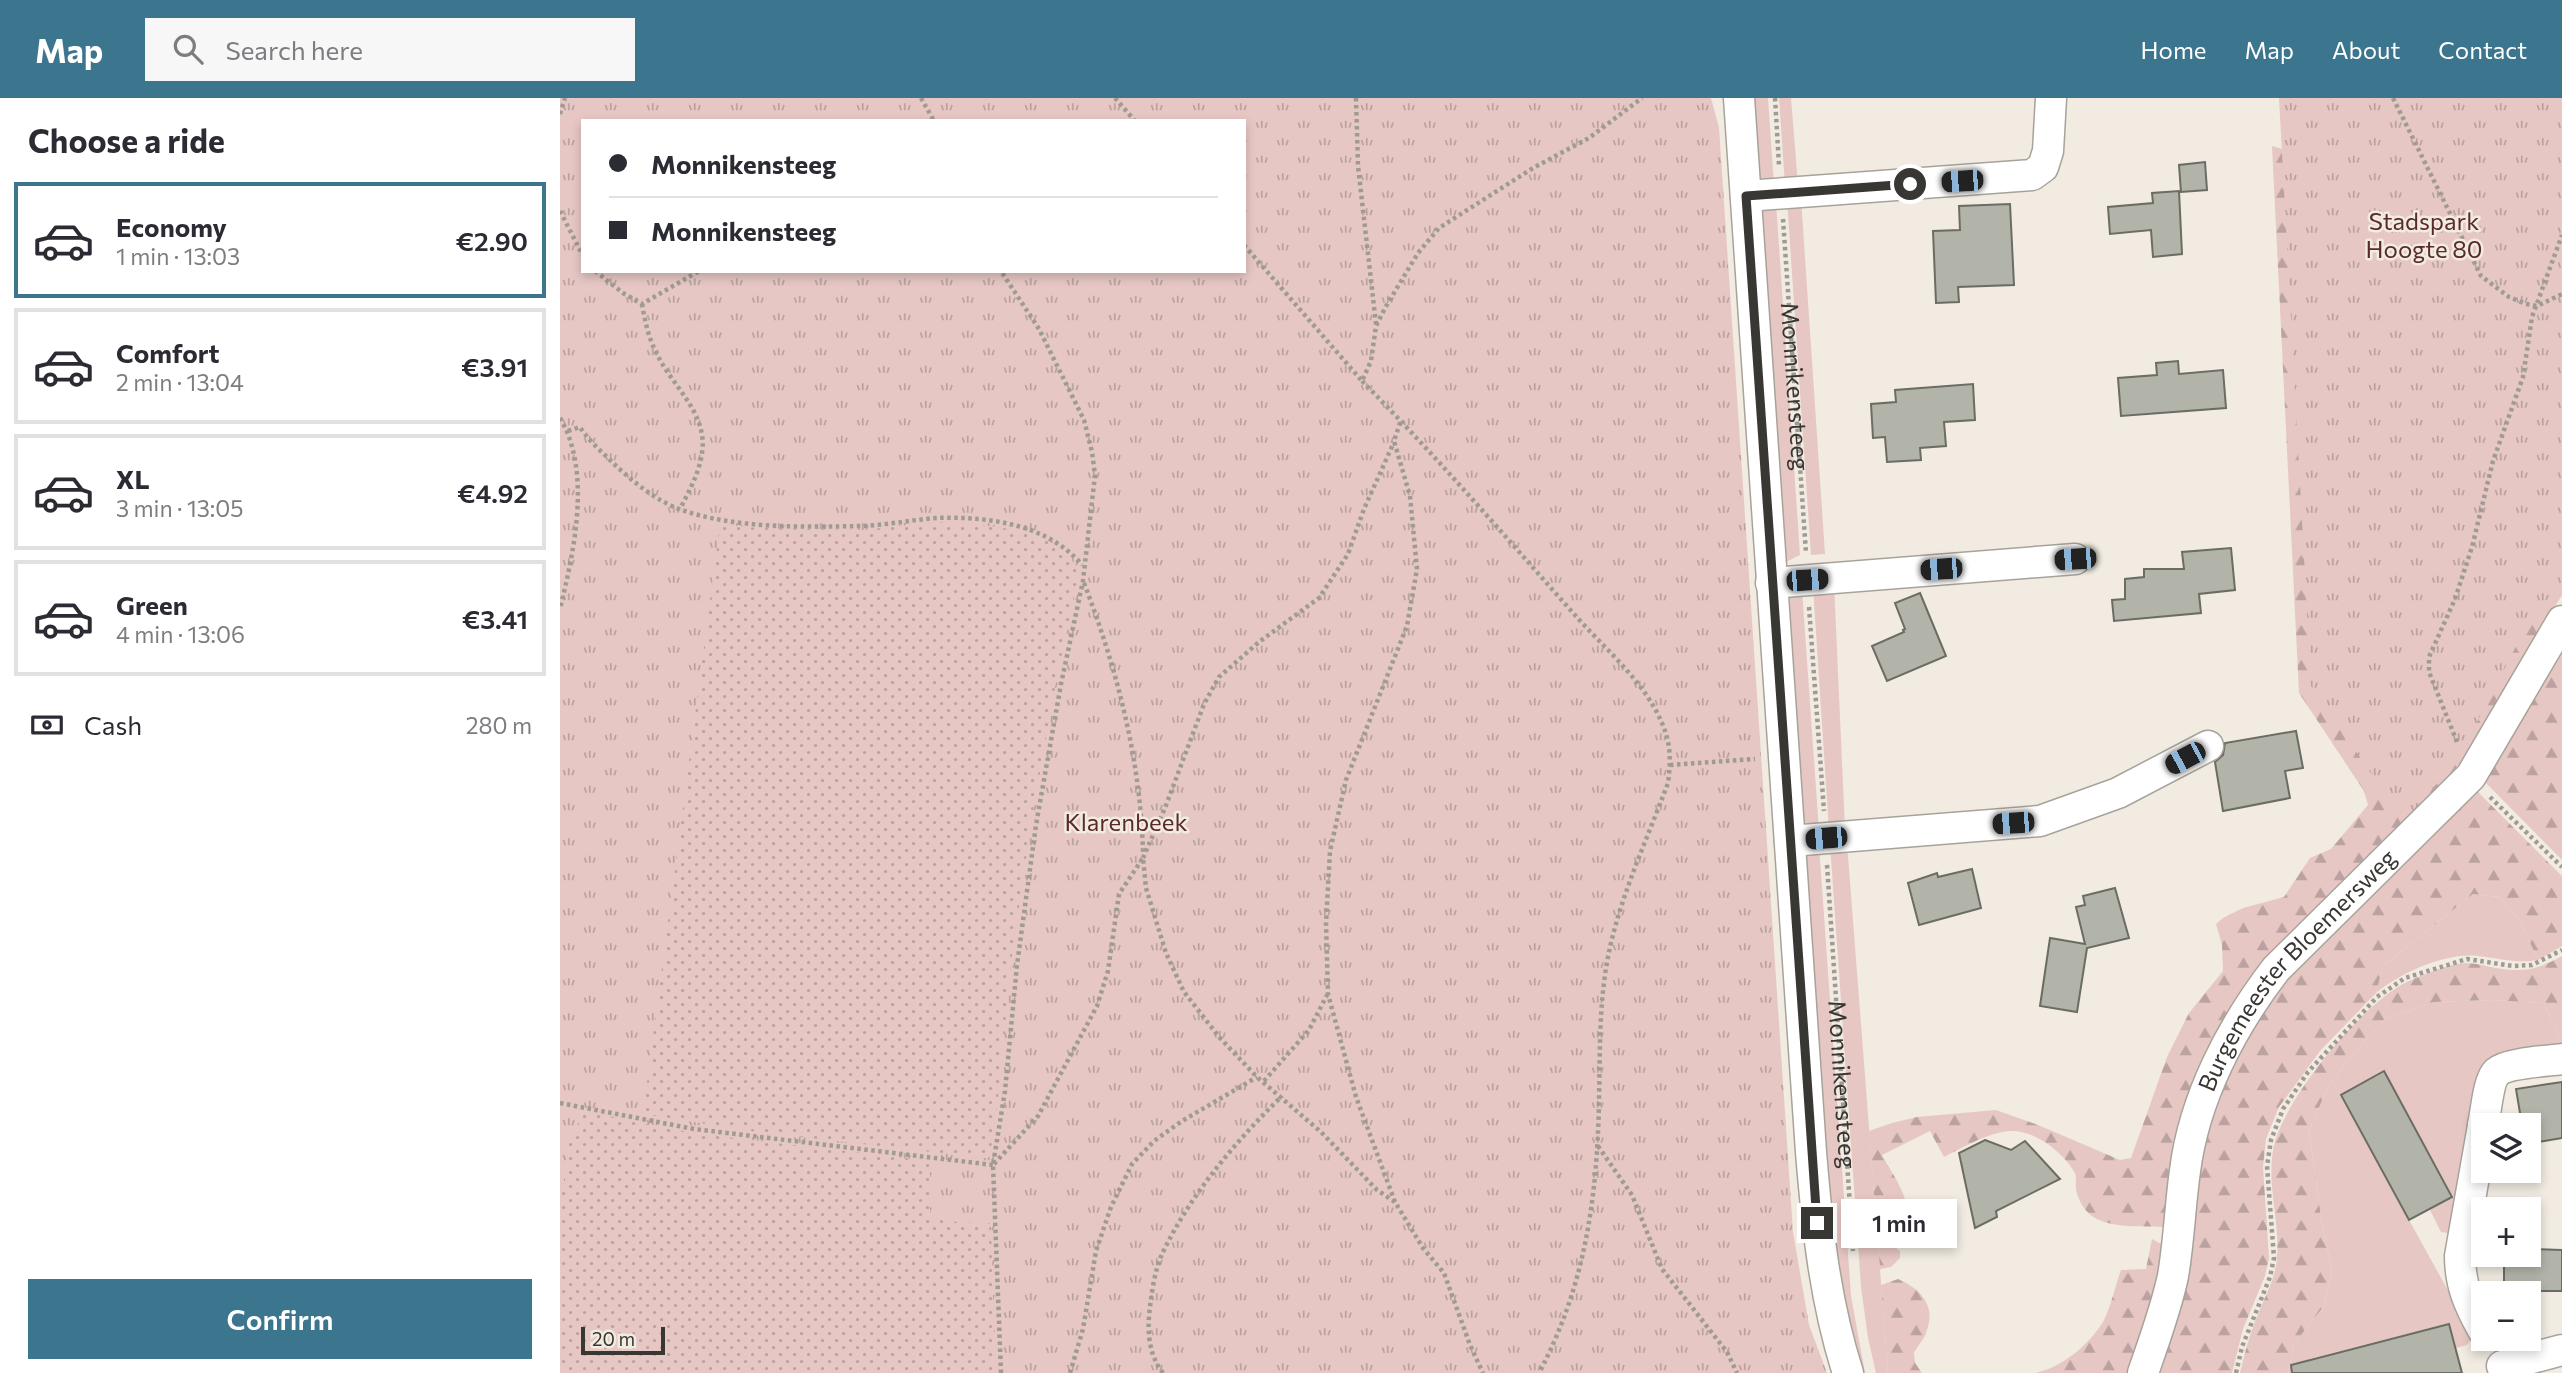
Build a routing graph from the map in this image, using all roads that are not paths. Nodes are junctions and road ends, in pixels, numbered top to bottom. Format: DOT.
graph roads {
  1 [pos="1739,98"];
  2 [pos="2051,98"];
  3 [pos="1746,196"];
  4 [pos="2075,559"];
  5 [pos="1771,583"];
  6 [pos="2562,621"];
  7 [pos="2208,746"];
  8 [pos="1790,841"];
  9 [pos="2562,1059"];
  10 [pos="2485,1113"];
  11 [pos="2473,1183"];
  12 [pos="2471,1306"];
  13 [pos="2562,1350"];
  14 [pos="2494,1351"];
  15 [pos="2503,1369"];
  16 [pos="1848,1373"];
  17 [pos="2143,1373"];
  1 -- 3 [label="street, Monnikensteeg"];
  2 -- 3 [label="street"];
  3 -- 5 [label="street, Monnikensteeg"];
  4 -- 5 [label="street"];
  5 -- 8 [label="street, Monnikensteeg"];
  6 -- 17 [label="street, Burgemeester Bloemersweg"];
  7 -- 8 [label="street"];
  8 -- 16 [label="street, Monnikensteeg"];
  9 -- 10 [label="street"];
  11 -- 12 [label="street"];
  13 -- 15 [label="street"];
  14 -- 15 [label="street"];
}
